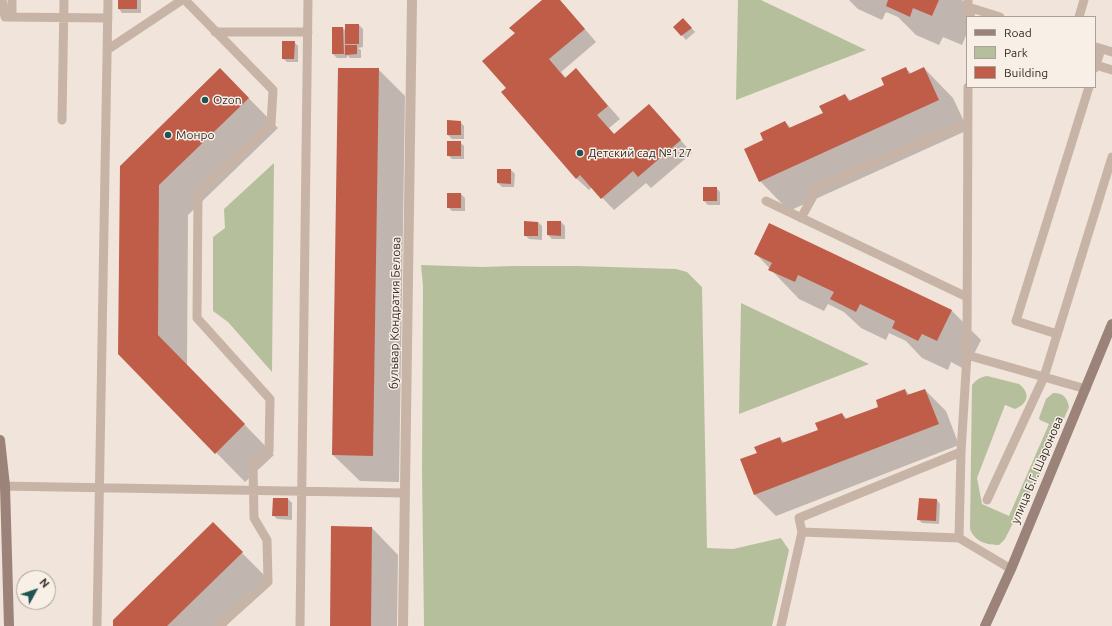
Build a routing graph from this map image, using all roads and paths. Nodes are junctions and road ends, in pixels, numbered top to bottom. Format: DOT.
graph roads {
  1 [pos="2,0"];
  2 [pos="12,0"];
  3 [pos="64,0"];
  4 [pos="108,0"];
  5 [pos="183,0"];
  6 [pos="308,0"];
  7 [pos="412,0"];
  8 [pos="1084,0"];
  9 [pos="968,4"];
  10 [pos="968,16"];
  11 [pos="998,16"];
  12 [pos="1079,16"];
  13 [pos="12,17"];
  14 [pos="64,18"];
  15 [pos="108,18"];
  16 [pos="215,32"];
  17 [pos="308,32"];
  18 [pos="1098,48"];
  19 [pos="107,50"];
  20 [pos="1112,52"];
  21 [pos="1096,66"];
  22 [pos="1112,70"];
  23 [pos="968,88"];
  24 [pos="1089,88"];
  25 [pos="62,120"];
  26 [pos="967,123"];
  27 [pos="1112,157"];
  28 [pos="766,202"];
  29 [pos="801,218"];
  30 [pos="967,297"];
  31 [pos="1112,324"];
  32 [pos="1057,334"];
  33 [pos="967,355"];
  34 [pos="1044,377"];
  35 [pos="1086,389"];
  36 [pos="0,440"];
  37 [pos="961,452"];
  38 [pos="2,486"];
  39 [pos="100,488"];
  40 [pos="253,490"];
  41 [pos="302,491"];
  42 [pos="405,493"];
  43 [pos="987,500"];
  44 [pos="802,532"];
  45 [pos="958,538"];
  46 [pos="1011,569"];
  47 [pos="9,626"];
  48 [pos="97,626"];
  49 [pos="219,626"];
  50 [pos="300,626"];
  51 [pos="404,626"];
  52 [pos="781,626"];
  53 [pos="985,626"];
  1 -- 13 [label="lane"];
  2 -- 13 [label="lane"];
  3 -- 14 [label="lane"];
  4 -- 15 [label="lane"];
  5 -- 16 [label="lane"];
  5 -- 19 [label="lane"];
  6 -- 17 [label="lane"];
  7 -- 42 [label="street, бульвар Кондратия Белова"];
  8 -- 12 [label="lane"];
  9 -- 10 [label="lane"];
  9 -- 11 [label="lane"];
  13 -- 14 [label="lane"];
  14 -- 15 [label="lane"];
  14 -- 25 [label="lane"];
  15 -- 19 [label="lane"];
  16 -- 17 [label="lane"];
  16 -- 40 [label="lane"];
  17 -- 41 [label="lane"];
  18 -- 20 [label="lane"];
  18 -- 21 [label="lane"];
  19 -- 39 [label="lane"];
  21 -- 22 [label="lane"];
  23 -- 26 [label="lane"];
  24 -- 32 [label="lane"];
  26 -- 29 [label="lane"];
  26 -- 30 [label="lane"];
  27 -- 32 [label="lane"];
  28 -- 29 [label="lane"];
  29 -- 30 [label="lane"];
  30 -- 33 [label="lane"];
  31 -- 35 [label="main road, улица Б.Г. Шаронова"];
  32 -- 34 [label="lane"];
  33 -- 34 [label="lane"];
  33 -- 37 [label="lane"];
  34 -- 35 [label="lane"];
  34 -- 43 [label="lane"];
  35 -- 46 [label="main road, улица Б.Г. Шаронова"];
  36 -- 38 [label="main road"];
  37 -- 44 [label="lane"];
  37 -- 45 [label="lane"];
  38 -- 39 [label="lane"];
  38 -- 47 [label="main road"];
  39 -- 40 [label="lane"];
  39 -- 48 [label="lane"];
  40 -- 41 [label="lane"];
  40 -- 49 [label="lane"];
  41 -- 42 [label="lane"];
  41 -- 50 [label="lane"];
  42 -- 51 [label="street, бульвар Кондратия Белова"];
  44 -- 45 [label="lane"];
  44 -- 52 [label="lane"];
  45 -- 46 [label="lane"];
  46 -- 53 [label="main road, улица Б.Г. Шаронова"];
}
